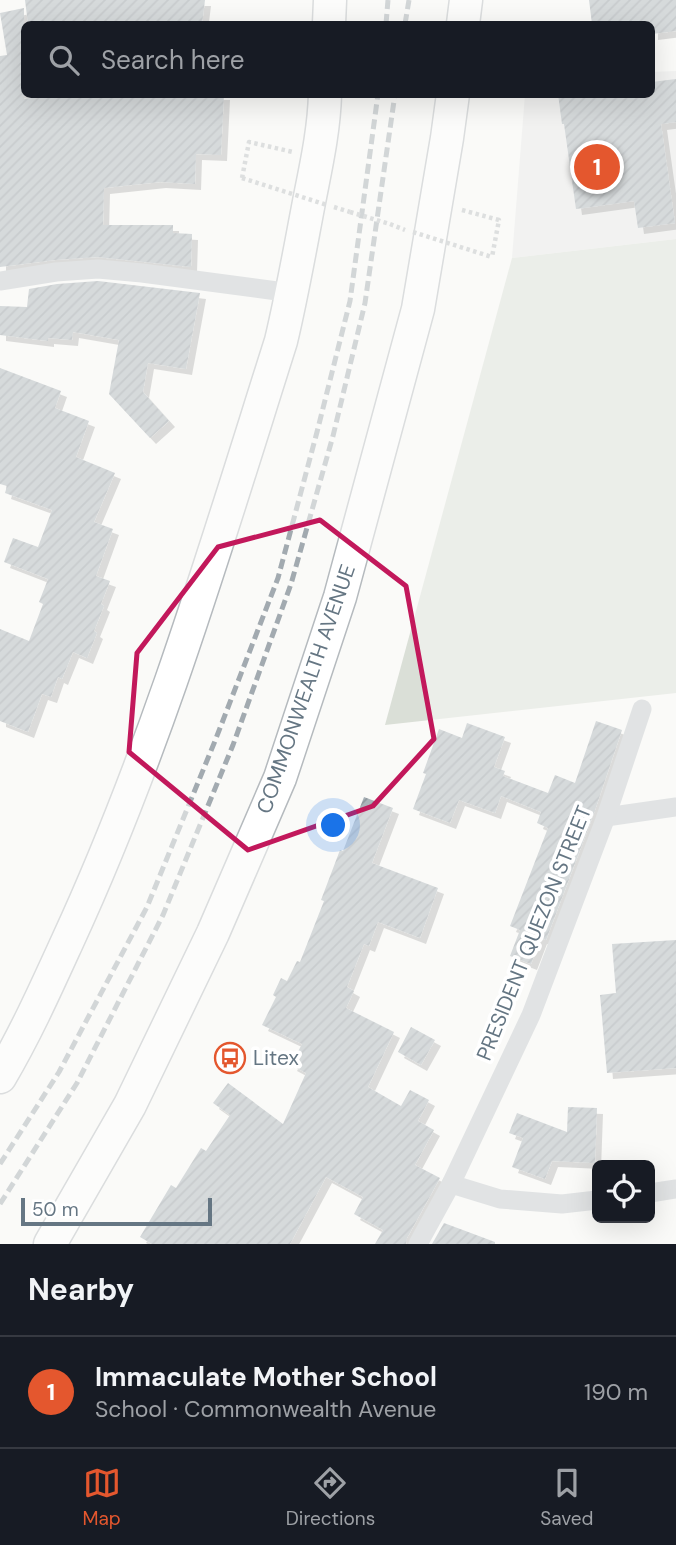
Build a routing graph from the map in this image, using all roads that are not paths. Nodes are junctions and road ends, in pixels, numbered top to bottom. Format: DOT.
graph roads {
  1 [pos="330,0"];
  2 [pos="466,0"];
  3 [pos="329,21"];
  4 [pos="463,21"];
  5 [pos="326,98"];
  6 [pos="452,98"];
  7 [pos="0,281"];
  8 [pos="292,293"];
  9 [pos="642,709"];
  10 [pos="676,807"];
  11 [pos="606,817"];
  12 [pos="0,1077"];
  13 [pos="451,1184"];
  14 [pos="676,1189"];
  15 [pos="655,1191"];
  16 [pos="592,1201"];
  17 [pos="50,1244"];
  18 [pos="418,1244"];
  1 -- 3 [label="main road"];
  2 -- 4 [label="main road"];
  5 -- 8 [label="main road"];
  6 -- 17 [label="main road, COMMONWEALTH AVENUE"];
  7 -- 8 [label="street"];
  8 -- 12 [label="main road"];
  9 -- 11 [label="street, PRESIDENT QUEZON STREET"];
  10 -- 11 [label="street"];
  11 -- 13 [label="street, PRESIDENT QUEZON STREET"];
  13 -- 16 [label="street"];
  13 -- 18 [label="street, PRESIDENT QUEZON STREET"];
  14 -- 15 [label="street"];
}
